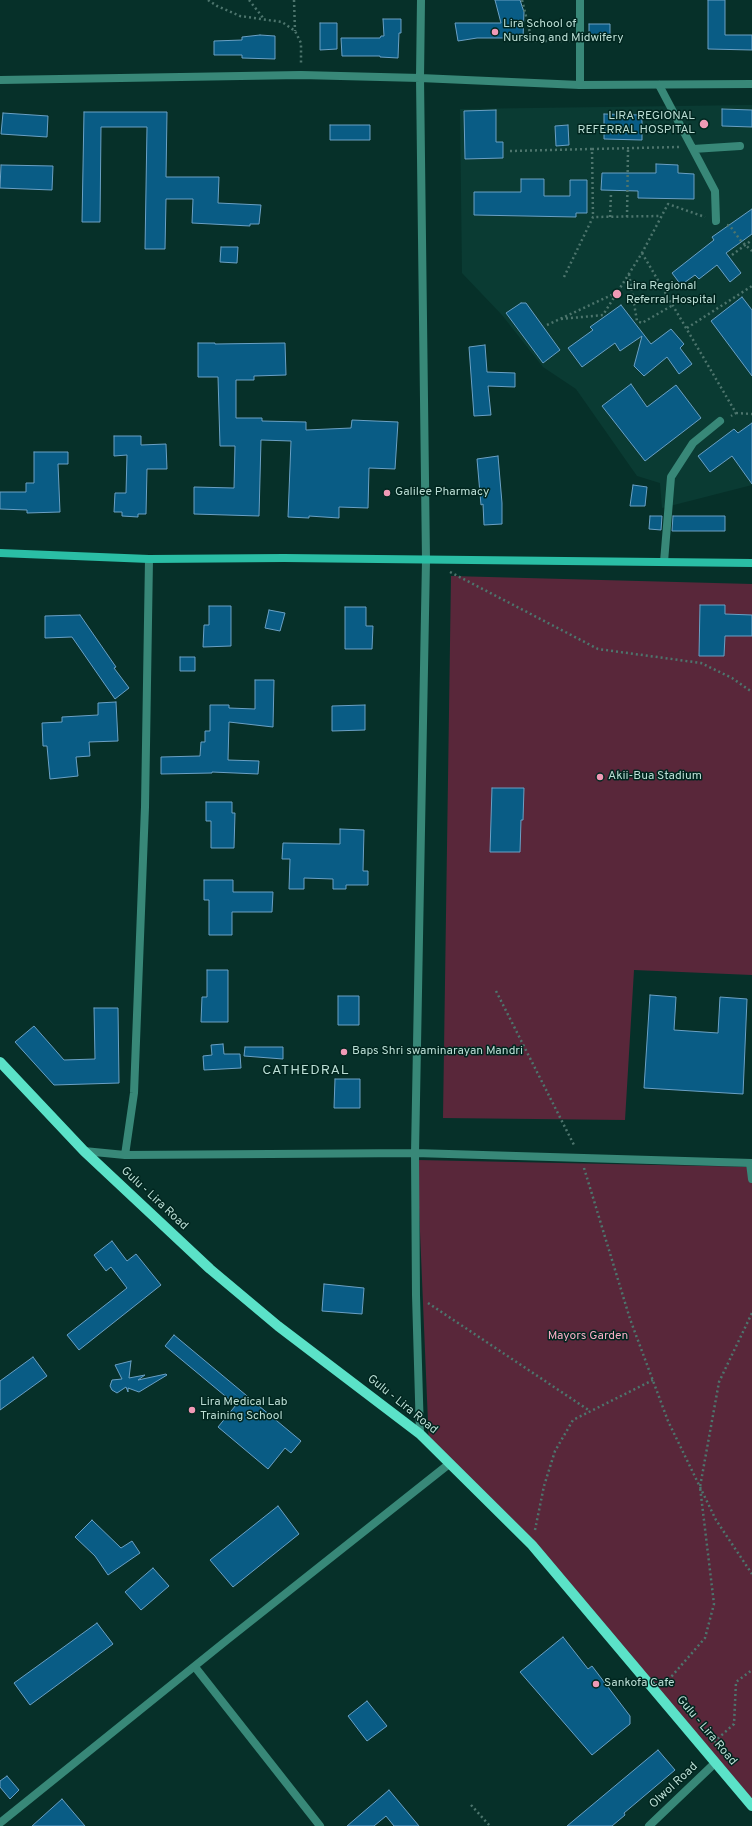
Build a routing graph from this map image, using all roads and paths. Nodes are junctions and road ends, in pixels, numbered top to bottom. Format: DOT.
graph roads {
  1 [pos="208,0"];
  2 [pos="250,0"];
  3 [pos="294,0"];
  4 [pos="421,0"];
  5 [pos="522,0"];
  6 [pos="580,0"];
  7 [pos="265,19"];
  8 [pos="295,31"];
  9 [pos="580,41"];
  10 [pos="301,75"];
  11 [pos="420,78"];
  12 [pos="0,80"];
  13 [pos="752,84"];
  14 [pos="580,85"];
  15 [pos="659,85"];
  16 [pos="740,146"];
  17 [pos="692,148"];
  18 [pos="592,149"];
  19 [pos="628,150"];
  20 [pos="510,151"];
  21 [pos="611,194"];
  22 [pos="661,216"];
  23 [pos="593,217"];
  24 [pos="610,217"];
  25 [pos="627,217"];
  26 [pos="716,221"];
  27 [pos="752,240"];
  28 [pos="746,245"];
  29 [pos="752,251"];
  30 [pos="642,253"];
  31 [pos="732,255"];
  32 [pos="629,273"];
  33 [pos="564,277"];
  34 [pos="752,286"];
  35 [pos="618,292"];
  36 [pos="673,304"];
  37 [pos="561,319"];
  38 [pos="547,325"];
  39 [pos="687,328"];
  40 [pos="736,413"];
  41 [pos="752,414"];
  42 [pos="720,422"];
  43 [pos="0,554"];
  44 [pos="149,559"];
  45 [pos="426,560"];
  46 [pos="664,562"];
  47 [pos="752,563"];
  48 [pos="447,571"];
  49 [pos="752,692"];
  50 [pos="496,991"];
  51 [pos="0,1062"];
  52 [pos="84,1151"];
  53 [pos="414,1153"];
  54 [pos="125,1155"];
  55 [pos="581,1158"];
  56 [pos="751,1162"];
  57 [pos="752,1179"];
  58 [pos="416,1295"];
  59 [pos="752,1313"];
  60 [pos="653,1380"];
  61 [pos="591,1411"];
  62 [pos="420,1434"];
  63 [pos="449,1464"];
  64 [pos="700,1487"];
  65 [pos="532,1544"];
  66 [pos="752,1574"];
  67 [pos="195,1667"];
  68 [pos="752,1670"];
  69 [pos="657,1694"];
  70 [pos="704,1750"];
  71 [pos="715,1763"];
  72 [pos="471,1805"];
  73 [pos="752,1806"];
  74 [pos="0,1823"];
  75 [pos="320,1826"];
  76 [pos="490,1826"];
  77 [pos="649,1826"];
  1 -- 7 [label="path"];
  2 -- 7 [label="path"];
  3 -- 8 [label="path"];
  4 -- 11 [label="street"];
  5 -- 9 [label="path"];
  6 -- 9 [label="street"];
  7 -- 8 [label="path"];
  8 -- 10 [label="path"];
  9 -- 14 [label="street"];
  10 -- 11 [label="street"];
  10 -- 12 [label="street"];
  11 -- 14 [label="street"];
  11 -- 45 [label="street"];
  13 -- 15 [label="street"];
  14 -- 15 [label="street"];
  15 -- 17 [label="street"];
  16 -- 17 [label="street"];
  17 -- 19 [label="path"];
  17 -- 26 [label="street"];
  18 -- 19 [label="path"];
  18 -- 20 [label="path"];
  18 -- 23 [label="path"];
  19 -- 25 [label="path"];
  21 -- 24 [label="path"];
  22 -- 25 [label="path"];
  22 -- 26 [label="path"];
  22 -- 30 [label="path"];
  23 -- 24 [label="path"];
  23 -- 33 [label="path"];
  24 -- 25 [label="path"];
  26 -- 28 [label="path"];
  27 -- 28 [label="path"];
  28 -- 29 [label="path"];
  28 -- 31 [label="path"];
  30 -- 32 [label="path"];
  30 -- 36 [label="path"];
  32 -- 35 [label="path"];
  32 -- 36 [label="path"];
  34 -- 39 [label="path"];
  35 -- 37 [label="path"];
  35 -- 37 [label="path"];
  36 -- 39 [label="path"];
  37 -- 38 [label="path"];
  39 -- 40 [label="path"];
  40 -- 41 [label="path"];
  40 -- 42 [label="path"];
  42 -- 46 [label="street"];
  43 -- 44 [label="main road"];
  44 -- 45 [label="main road"];
  44 -- 54 [label="street"];
  45 -- 46 [label="main road"];
  45 -- 53 [label="street"];
  46 -- 47 [label="main road"];
  48 -- 49 [label="path"];
  50 -- 55 [label="path"];
  51 -- 52 [label="main road, Gulu - Lira Road"];
  52 -- 54 [label="street"];
  52 -- 62 [label="main road, Gulu - Lira Road"];
  53 -- 54 [label="street"];
  53 -- 55 [label="street"];
  53 -- 58 [label="street"];
  55 -- 56 [label="street"];
  55 -- 60 [label="path"];
  56 -- 57 [label="street"];
  58 -- 61 [label="path"];
  58 -- 62 [label="street"];
  59 -- 64 [label="path"];
  60 -- 61 [label="path"];
  60 -- 64 [label="path"];
  61 -- 65 [label="path"];
  62 -- 63 [label="main road, Gulu - Lira Road"];
  63 -- 65 [label="main road, Gulu - Lira Road"];
  63 -- 67 [label="street"];
  64 -- 66 [label="path"];
  64 -- 69 [label="path"];
  65 -- 69 [label="main road, Gulu - Lira Road"];
  67 -- 74 [label="street"];
  67 -- 75 [label="street"];
  68 -- 70 [label="path"];
  69 -- 70 [label="main road, Gulu - Lira Road"];
  70 -- 71 [label="main road, Gulu - Lira Road"];
  71 -- 73 [label="main road, Gulu - Lira Road"];
  71 -- 77 [label="street, Olwol Road"];
  72 -- 76 [label="path"];
}
